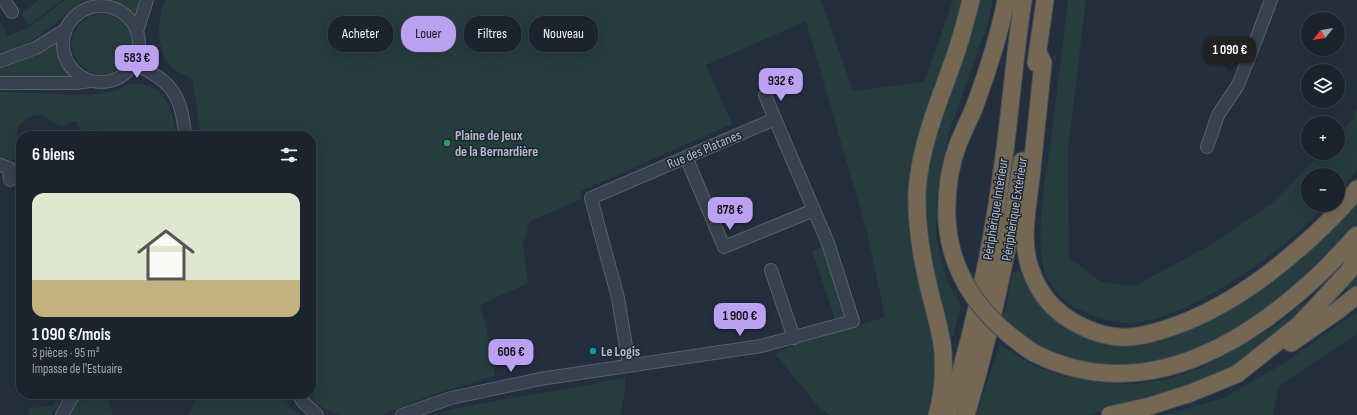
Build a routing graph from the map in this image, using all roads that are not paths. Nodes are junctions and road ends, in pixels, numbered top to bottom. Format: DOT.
graph roads {
  1 [pos="4,0"];
  2 [pos="147,0"];
  3 [pos="971,0"];
  4 [pos="1006,0"];
  5 [pos="1023,0"];
  6 [pos="1044,0"];
  7 [pos="1271,0"];
  8 [pos="97,3"];
  9 [pos="12,12"];
  10 [pos="66,30"];
  11 [pos="137,31"];
  12 [pos="1038,52"];
  13 [pos="0,61"];
  14 [pos="134,64"];
  15 [pos="90,81"];
  16 [pos="0,83"];
  17 [pos="765,95"];
  18 [pos="775,119"];
  19 [pos="184,131"];
  20 [pos="1207,147"];
  21 [pos="686,157"];
  22 [pos="0,165"];
  23 [pos="10,180"];
  24 [pos="1357,189"];
  25 [pos="814,210"];
  26 [pos="1357,235"];
  27 [pos="1357,256"];
  28 [pos="771,270"];
  29 [pos="1357,295"];
  30 [pos="794,338"];
  31 [pos="629,365"];
  32 [pos="1237,374"];
  33 [pos="71,399"];
  34 [pos="301,399"];
  35 [pos="62,415"];
  36 [pos="317,415"];
  37 [pos="402,415"];
  38 [pos="937,415"];
  39 [pos="948,415"];
  40 [pos="966,415"];
  41 [pos="1110,415"];
  1 -- 9 [label="street"];
  2 -- 11 [label="street"];
  3 -- 38 [label="highway"];
  4 -- 26 [label="highway, bridge"];
  5 -- 39 [label="highway, Périphérique Intérieur"];
  6 -- 12 [label="highway, Périphérique Extérieur"];
  7 -- 20 [label="street"];
  8 -- 10 [label="street"];
  8 -- 11 [label="street"];
  10 -- 13 [label="street"];
  10 -- 15 [label="street"];
  11 -- 14 [label="street"];
  12 -- 24 [label="highway"];
  12 -- 40 [label="highway, Périphérique Extérieur"];
  14 -- 15 [label="street"];
  14 -- 19 [label="street"];
  15 -- 16 [label="street"];
  17 -- 18 [label="street"];
  18 -- 21 [label="street, Rue des Platanes"];
  18 -- 25 [label="street"];
  21 -- 25 [label="street"];
  21 -- 31 [label="street, Rue des Platanes"];
  22 -- 23 [label="street"];
  25 -- 30 [label="street"];
  27 -- 32 [label="highway"];
  28 -- 30 [label="street"];
  29 -- 32 [label="highway"];
  30 -- 31 [label="street"];
  31 -- 37 [label="street"];
  32 -- 41 [label="highway"];
  33 -- 35 [label="street"];
  34 -- 36 [label="street"];
}
